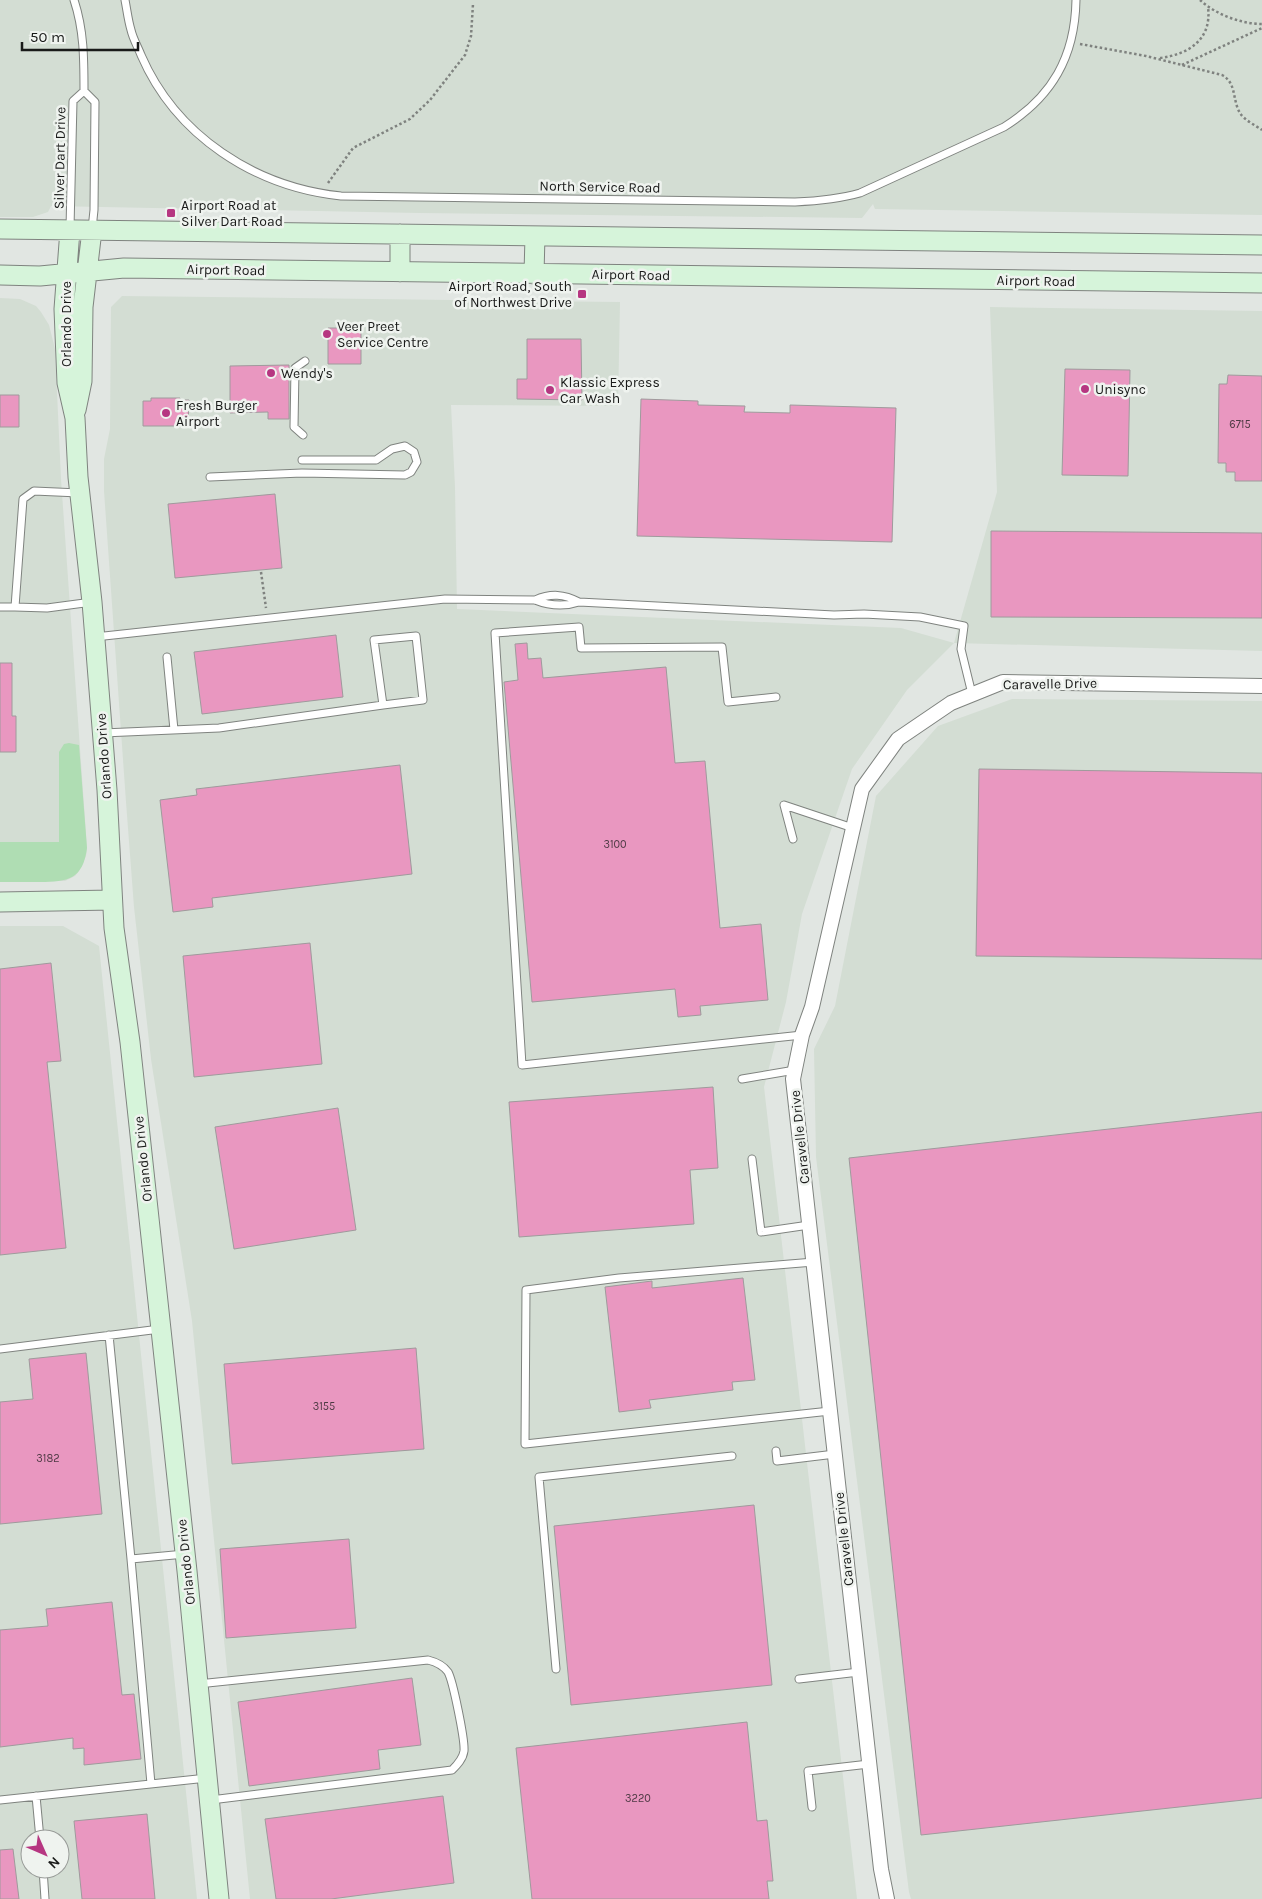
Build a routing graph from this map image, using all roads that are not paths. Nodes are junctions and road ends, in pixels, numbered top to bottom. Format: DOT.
graph roads {
  1 [pos="74,0"];
  2 [pos="125,0"];
  3 [pos="1076,0"];
  4 [pos="84,91"];
  5 [pos="0,228"];
  6 [pos="70,230"];
  7 [pos="92,230"];
  8 [pos="400,234"];
  9 [pos="535,236"];
  10 [pos="1262,245"];
  11 [pos="87,272"];
  12 [pos="400,272"];
  13 [pos="67,274"];
  14 [pos="534,274"];
  15 [pos="0,275"];
  16 [pos="1262,283"];
  17 [pos="305,361"];
  18 [pos="75,418"];
  19 [pos="303,435"];
  20 [pos="302,460"];
  21 [pos="210,477"];
  22 [pos="80,493"];
  23 [pos="92,602"];
  24 [pos="0,607"];
  25 [pos="15,607"];
  26 [pos="95,637"];
  27 [pos="167,657"];
  28 [pos="1262,686"];
  29 [pos="972,694"];
  30 [pos="776,697"];
  31 [pos="383,705"];
  32 [pos="174,730"];
  33 [pos="102,733"];
  34 [pos="853,828"];
  35 [pos="793,839"];
  36 [pos="112,900"];
  37 [pos="0,902"];
  38 [pos="802,1034"];
  39 [pos="795,1070"];
  40 [pos="742,1079"];
  41 [pos="752,1159"];
  42 [pos="809,1225"];
  43 [pos="814,1262"];
  44 [pos="161,1329"];
  45 [pos="109,1335"];
  46 [pos="0,1349"];
  47 [pos="830,1411"];
  48 [pos="776,1451"];
  49 [pos="835,1454"];
  50 [pos="732,1456"];
  51 [pos="185,1554"];
  52 [pos="131,1559"];
  53 [pos="556,1669"];
  54 [pos="859,1672"];
  55 [pos="799,1679"];
  56 [pos="198,1684"];
  57 [pos="869,1764"];
  58 [pos="207,1778"];
  59 [pos="151,1784"];
  60 [pos="36,1796"];
  61 [pos="0,1800"];
  62 [pos="210,1800"];
  63 [pos="812,1807"];
  64 [pos="39,1829"];
  65 [pos="43,1879"];
  66 [pos="884,1898"];
  67 [pos="45,1899"];
  68 [pos="219,1899"];
  1 -- 4 [label="lane, Silver Dart Drive"];
  2 -- 3 [label="lane, North Service Road"];
  4 -- 6 [label="lane, Silver Dart Drive"];
  4 -- 7 [label="lane, Silver Dart Drive"];
  5 -- 6 [label="main road"];
  6 -- 7 [label="main road"];
  6 -- 13 [label="main road, Orlando Drive"];
  7 -- 8 [label="main road"];
  7 -- 11 [label="main road, Orlando Drive"];
  8 -- 9 [label="main road"];
  8 -- 12 [label="main road"];
  9 -- 10 [label="main road"];
  9 -- 14 [label="main road"];
  11 -- 12 [label="main road, Airport Road"];
  11 -- 13 [label="main road, Airport Road"];
  11 -- 18 [label="main road, Orlando Drive"];
  12 -- 14 [label="main road, Airport Road"];
  13 -- 15 [label="main road, Airport Road"];
  13 -- 18 [label="main road, Orlando Drive"];
  14 -- 16 [label="main road, Airport Road"];
  17 -- 19 [label="lane"];
  18 -- 22 [label="main road, Orlando Drive"];
  20 -- 21 [label="lane"];
  22 -- 23 [label="main road, Orlando Drive"];
  22 -- 25 [label="lane"];
  23 -- 25 [label="lane"];
  23 -- 26 [label="main road, Orlando Drive"];
  24 -- 25 [label="lane"];
  26 -- 29 [label="lane"];
  26 -- 33 [label="main road, Orlando Drive"];
  27 -- 32 [label="lane"];
  28 -- 29 [label="street, Caravelle Drive"];
  29 -- 34 [label="street, Caravelle Drive"];
  30 -- 38 [label="lane"];
  31 -- 31 [label="lane"];
  31 -- 32 [label="lane"];
  32 -- 33 [label="lane"];
  33 -- 36 [label="main road, Orlando Drive"];
  34 -- 35 [label="lane"];
  34 -- 38 [label="street, Caravelle Drive"];
  36 -- 37 [label="main road"];
  36 -- 44 [label="main road, Orlando Drive"];
  38 -- 39 [label="street, Caravelle Drive"];
  39 -- 40 [label="lane"];
  39 -- 42 [label="street, Caravelle Drive"];
  41 -- 42 [label="lane"];
  42 -- 43 [label="street, Caravelle Drive"];
  43 -- 47 [label="street, Caravelle Drive"];
  43 -- 47 [label="lane"];
  44 -- 45 [label="lane"];
  44 -- 51 [label="main road, Orlando Drive"];
  45 -- 46 [label="lane"];
  45 -- 52 [label="lane"];
  47 -- 49 [label="street, Caravelle Drive"];
  48 -- 49 [label="lane"];
  49 -- 54 [label="street, Caravelle Drive"];
  50 -- 53 [label="lane"];
  51 -- 52 [label="lane"];
  51 -- 56 [label="main road, Orlando Drive"];
  52 -- 59 [label="lane"];
  54 -- 55 [label="lane"];
  54 -- 57 [label="street, Caravelle Drive"];
  56 -- 58 [label="main road, Orlando Drive"];
  56 -- 62 [label="lane"];
  57 -- 63 [label="lane"];
  57 -- 66 [label="street, Caravelle Drive"];
  58 -- 59 [label="lane"];
  58 -- 62 [label="main road, Orlando Drive"];
  59 -- 60 [label="lane"];
  60 -- 61 [label="lane"];
  60 -- 64 [label="lane"];
  62 -- 68 [label="main road, Orlando Drive"];
  65 -- 67 [label="lane"];
}
